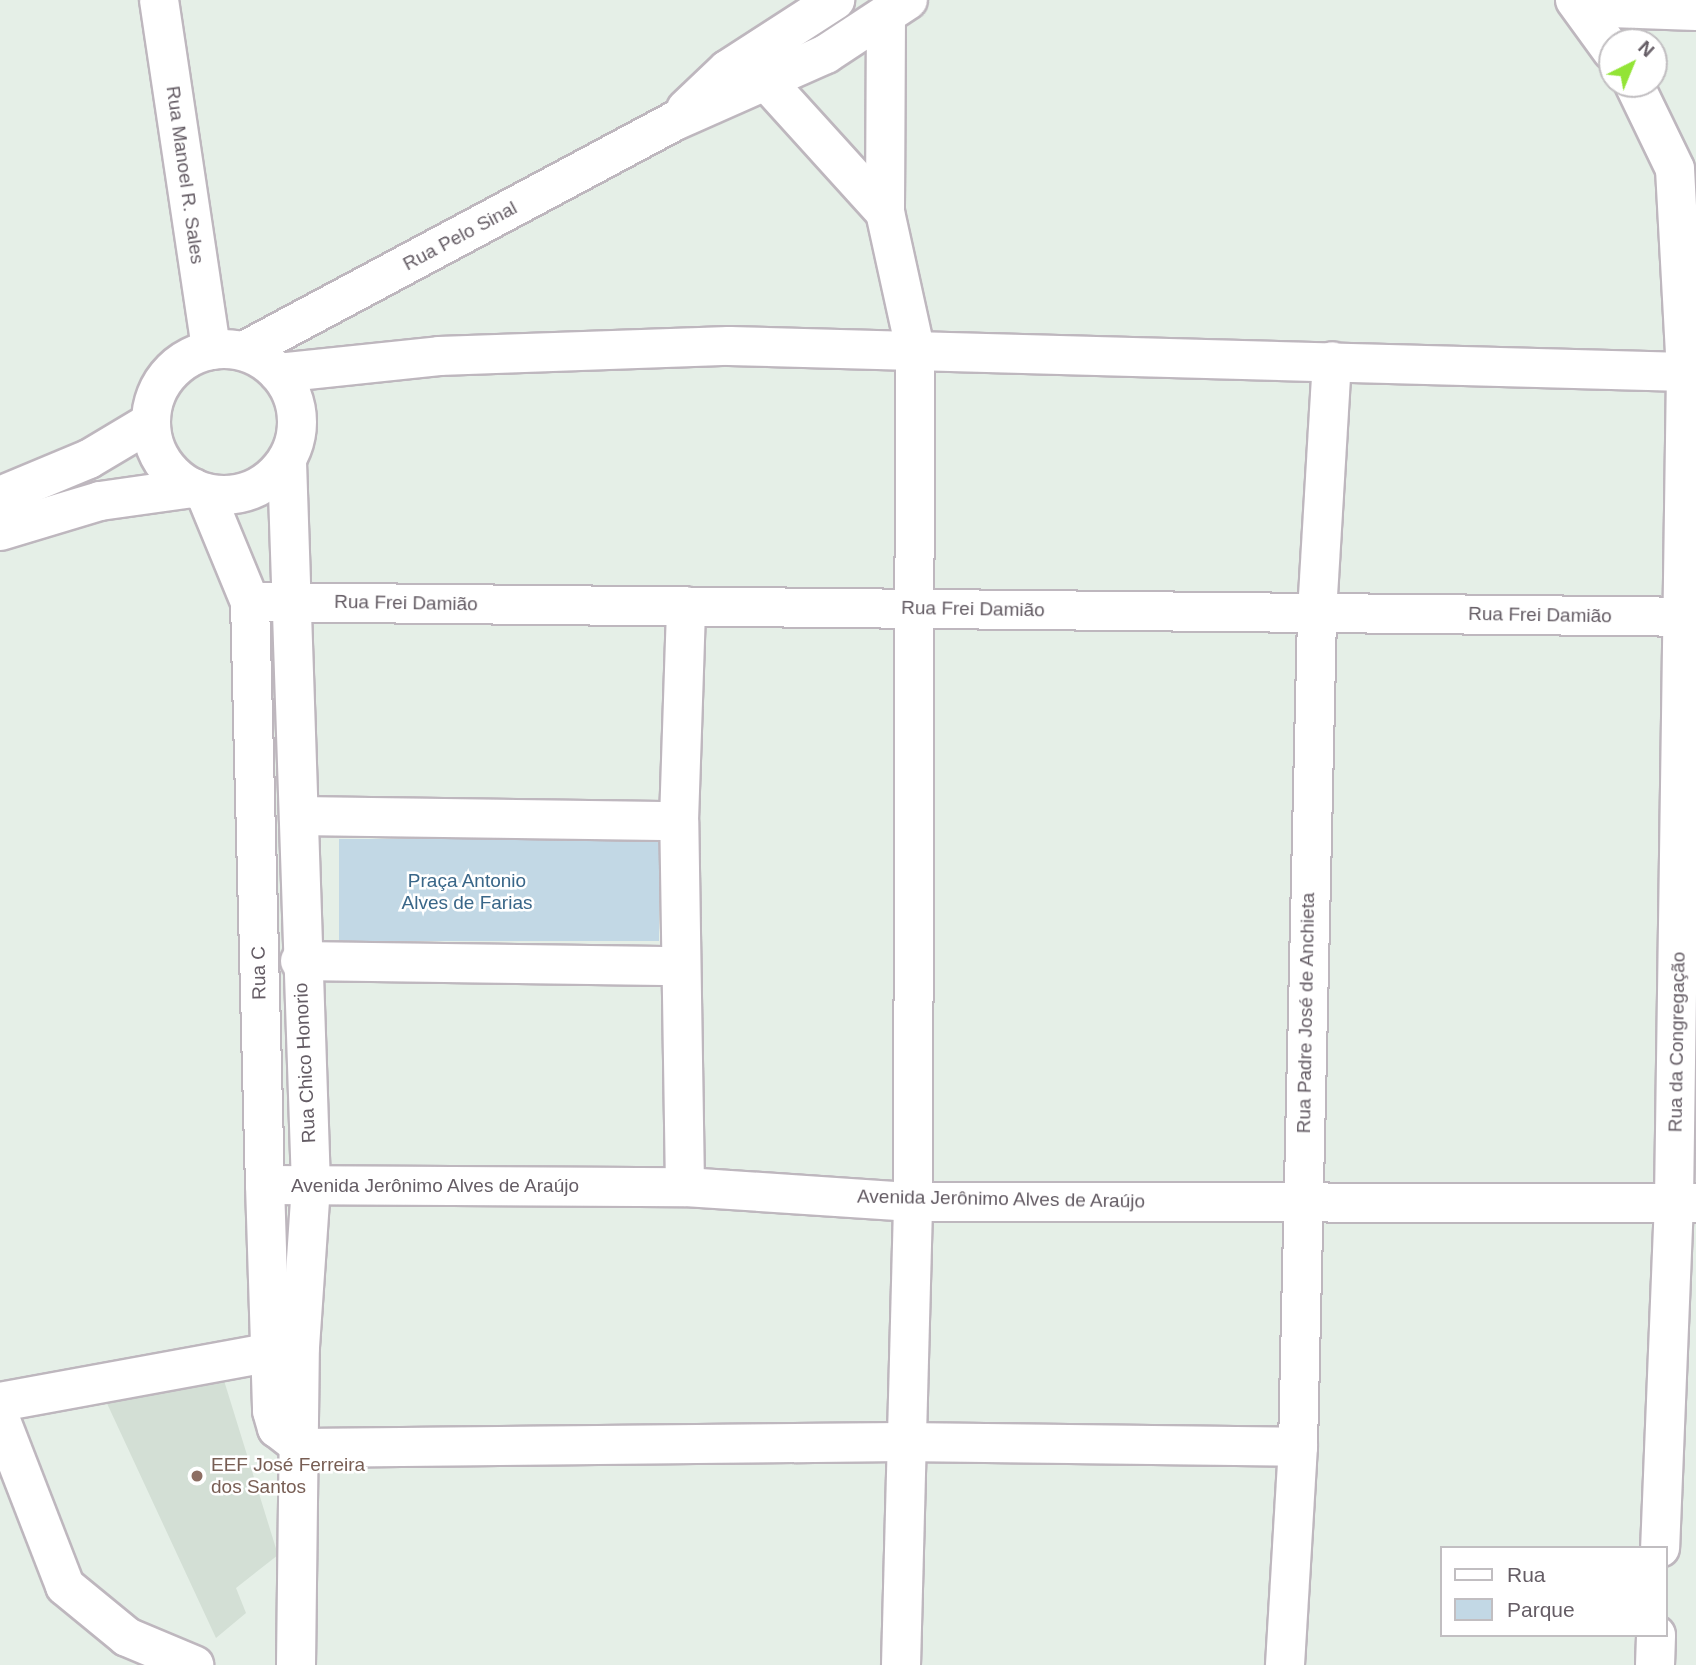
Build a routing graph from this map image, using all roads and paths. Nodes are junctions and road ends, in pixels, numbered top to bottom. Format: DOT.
graph roads {
  1 [pos="159,0"];
  2 [pos="835,0"];
  3 [pos="1578,3"];
  4 [pos="897,8"];
  5 [pos="1696,11"];
  6 [pos="1598,31"];
  7 [pos="760,68"];
  8 [pos="1641,98"];
  9 [pos="885,212"];
  10 [pos="915,348"];
  11 [pos="227,351"];
  12 [pos="1332,361"];
  13 [pos="1686,372"];
  14 [pos="278,373"];
  15 [pos="150,422"];
  16 [pos="287,462"];
  17 [pos="199,491"];
  18 [pos="0,496"];
  19 [pos="47,498"];
  20 [pos="0,531"];
  21 [pos="250,602"];
  22 [pos="295,602"];
  23 [pos="686,606"];
  24 [pos="915,608"];
  25 [pos="1317,612"];
  26 [pos="1690,617"];
  27 [pos="299,816"];
  28 [pos="680,821"];
  29 [pos="300,961"];
  30 [pos="680,966"];
  31 [pos="265,1185"];
  32 [pos="311,1187"];
  33 [pos="685,1187"];
  34 [pos="1302,1200"];
  35 [pos="913,1202"];
  36 [pos="1685,1203"];
  37 [pos="284,1349"];
  38 [pos="0,1402"];
  39 [pos="0,1418"];
  40 [pos="902,1443"];
  41 [pos="1297,1447"];
  42 [pos="303,1448"];
  43 [pos="1660,1546"];
  44 [pos="1656,1637"];
  45 [pos="194,1665"];
  46 [pos="296,1665"];
  47 [pos="901,1665"];
  48 [pos="1285,1665"];
  49 [pos="1655,1665"];
  1 -- 11 [label="street, Rua Manoel R. Sales"];
  2 -- 7 [label="street, Rua Pelo Sinal"];
  3 -- 5 [label="street"];
  3 -- 6 [label="street"];
  4 -- 7 [label="street, Rua Pelo Sinal"];
  4 -- 9 [label="street"];
  7 -- 9 [label="street"];
  7 -- 11 [label="street, Rua Pelo Sinal"];
  8 -- 13 [label="street, Rua da Congregação"];
  9 -- 10 [label="street"];
  10 -- 12 [label="street"];
  10 -- 14 [label="street"];
  10 -- 24 [label="street"];
  11 -- 14 [label="street"];
  11 -- 15 [label="street"];
  12 -- 13 [label="street"];
  12 -- 25 [label="street, Rua Padre José de Anchieta"];
  13 -- 26 [label="street, Rua da Congregação"];
  14 -- 16 [label="street"];
  15 -- 17 [label="street"];
  15 -- 19 [label="street"];
  16 -- 17 [label="street"];
  16 -- 22 [label="street, Rua Chico Honorio"];
  17 -- 19 [label="street"];
  17 -- 21 [label="street, Rua C"];
  18 -- 19 [label="street"];
  19 -- 20 [label="street"];
  21 -- 22 [label="street, Rua Frei Damião"];
  21 -- 31 [label="street, Rua C"];
  22 -- 23 [label="street, Rua Frei Damião"];
  22 -- 27 [label="street, Rua Chico Honorio"];
  23 -- 24 [label="street, Rua Frei Damião"];
  23 -- 28 [label="street"];
  24 -- 25 [label="street, Rua Frei Damião"];
  24 -- 35 [label="street"];
  25 -- 26 [label="street, Rua Frei Damião"];
  25 -- 34 [label="street, Rua Padre José de Anchieta"];
  26 -- 36 [label="street, Rua da Congregação"];
  27 -- 28 [label="street"];
  27 -- 29 [label="street, Rua Chico Honorio"];
  28 -- 30 [label="street"];
  29 -- 30 [label="street"];
  29 -- 32 [label="street, Rua Chico Honorio"];
  30 -- 33 [label="street"];
  31 -- 32 [label="street, Avenida Jerônimo Alves de Araújo"];
  31 -- 37 [label="street, Rua C"];
  32 -- 33 [label="street, Avenida Jerônimo Alves de Araújo"];
  32 -- 37 [label="street, Rua Chico Honorio"];
  33 -- 35 [label="street, Avenida Jerônimo Alves de Araújo"];
  34 -- 35 [label="street, Avenida Jerônimo Alves de Araújo"];
  34 -- 36 [label="street, Avenida Jerônimo Alves de Araújo"];
  34 -- 41 [label="street, Rua Padre José de Anchieta"];
  35 -- 40 [label="street"];
  36 -- 43 [label="street, Rua da Congregação"];
  37 -- 38 [label="street"];
  37 -- 42 [label="street, Rua C"];
  39 -- 45 [label="street"];
  40 -- 41 [label="street"];
  40 -- 42 [label="street"];
  40 -- 47 [label="street"];
  41 -- 48 [label="street, Rua Padre José de Anchieta"];
  42 -- 46 [label="street"];
  44 -- 49 [label="street"];
}
